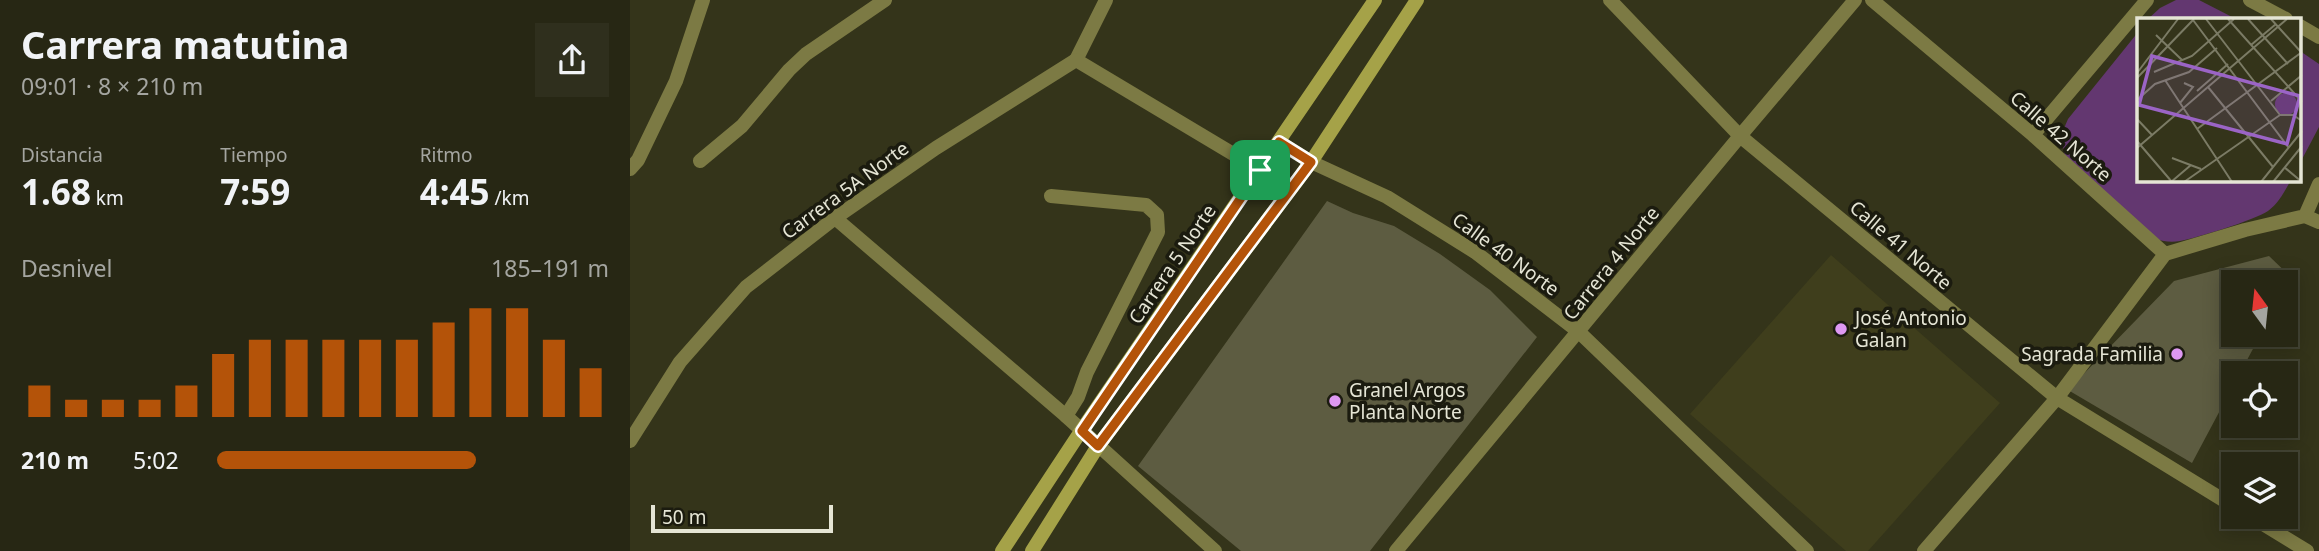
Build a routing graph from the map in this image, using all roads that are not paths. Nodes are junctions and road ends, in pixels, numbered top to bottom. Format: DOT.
graph roads {
  1 [pos="703,0"];
  2 [pos="885,0"];
  3 [pos="1106,0"];
  4 [pos="1375,0"];
  5 [pos="1417,0"];
  6 [pos="1609,0"];
  7 [pos="1855,0"];
  8 [pos="1872,0"];
  9 [pos="2147,0"];
  10 [pos="2250,0"];
  11 [pos="2284,18"];
  12 [pos="2302,27"];
  13 [pos="2319,37"];
  14 [pos="1076,60"];
  15 [pos="2033,135"];
  16 [pos="1740,136"];
  17 [pos="1279,142"];
  18 [pos="700,161"];
  19 [pos="1311,162"];
  20 [pos="630,169"];
  21 [pos="1260,170"];
  22 [pos="2319,184"];
  23 [pos="1051,196"];
  24 [pos="835,218"];
  25 [pos="2312,219"];
  26 [pos="2165,254"];
  27 [pos="1579,332"];
  28 [pos="2057,398"];
  29 [pos="1066,416"];
  30 [pos="1082,431"];
  31 [pos="630,441"];
  32 [pos="1098,446"];
  33 [pos="2221,499"];
  34 [pos="2271,529"];
  35 [pos="1002,551"];
  36 [pos="1032,551"];
  37 [pos="1215,551"];
  38 [pos="1396,551"];
  39 [pos="1807,551"];
  40 [pos="1924,551"];
  41 [pos="2307,551"];
  1 -- 20 [label="street"];
  2 -- 18 [label="street"];
  3 -- 14 [label="street"];
  4 -- 17 [label="street, Carrera 5 Norte"];
  5 -- 19 [label="street"];
  6 -- 16 [label="street, Calle 41 Norte"];
  7 -- 16 [label="street, Carrera 4 Norte"];
  8 -- 15 [label="street, Calle 42 Norte"];
  9 -- 15 [label="street"];
  10 -- 11 [label="street"];
  12 -- 13 [label="street"];
  14 -- 21 [label="street"];
  14 -- 24 [label="street, Carrera 5A Norte"];
  15 -- 26 [label="street, Calle 42 Norte"];
  16 -- 27 [label="street, Carrera 4 Norte"];
  16 -- 28 [label="street, Calle 41 Norte"];
  17 -- 19 [label="street, Calle 40 Norte"];
  17 -- 21 [label="street, Carrera 5 Norte"];
  19 -- 27 [label="street, Calle 40 Norte"];
  19 -- 32 [label="street"];
  21 -- 30 [label="street, Carrera 5 Norte"];
  22 -- 25 [label="street"];
  23 -- 29 [label="street"];
  24 -- 29 [label="street"];
  24 -- 31 [label="street, Carrera 5A Norte"];
  25 -- 26 [label="street"];
  26 -- 28 [label="street"];
  27 -- 38 [label="street, Carrera 4 Norte"];
  27 -- 39 [label="street, Calle 40 Norte"];
  28 -- 33 [label="street, Calle 41 Norte"];
  28 -- 40 [label="street"];
  29 -- 30 [label="street"];
  30 -- 32 [label="street"];
  30 -- 35 [label="street, Carrera 5 Norte"];
  32 -- 36 [label="street"];
  32 -- 37 [label="street"];
  34 -- 41 [label="street"];
}
